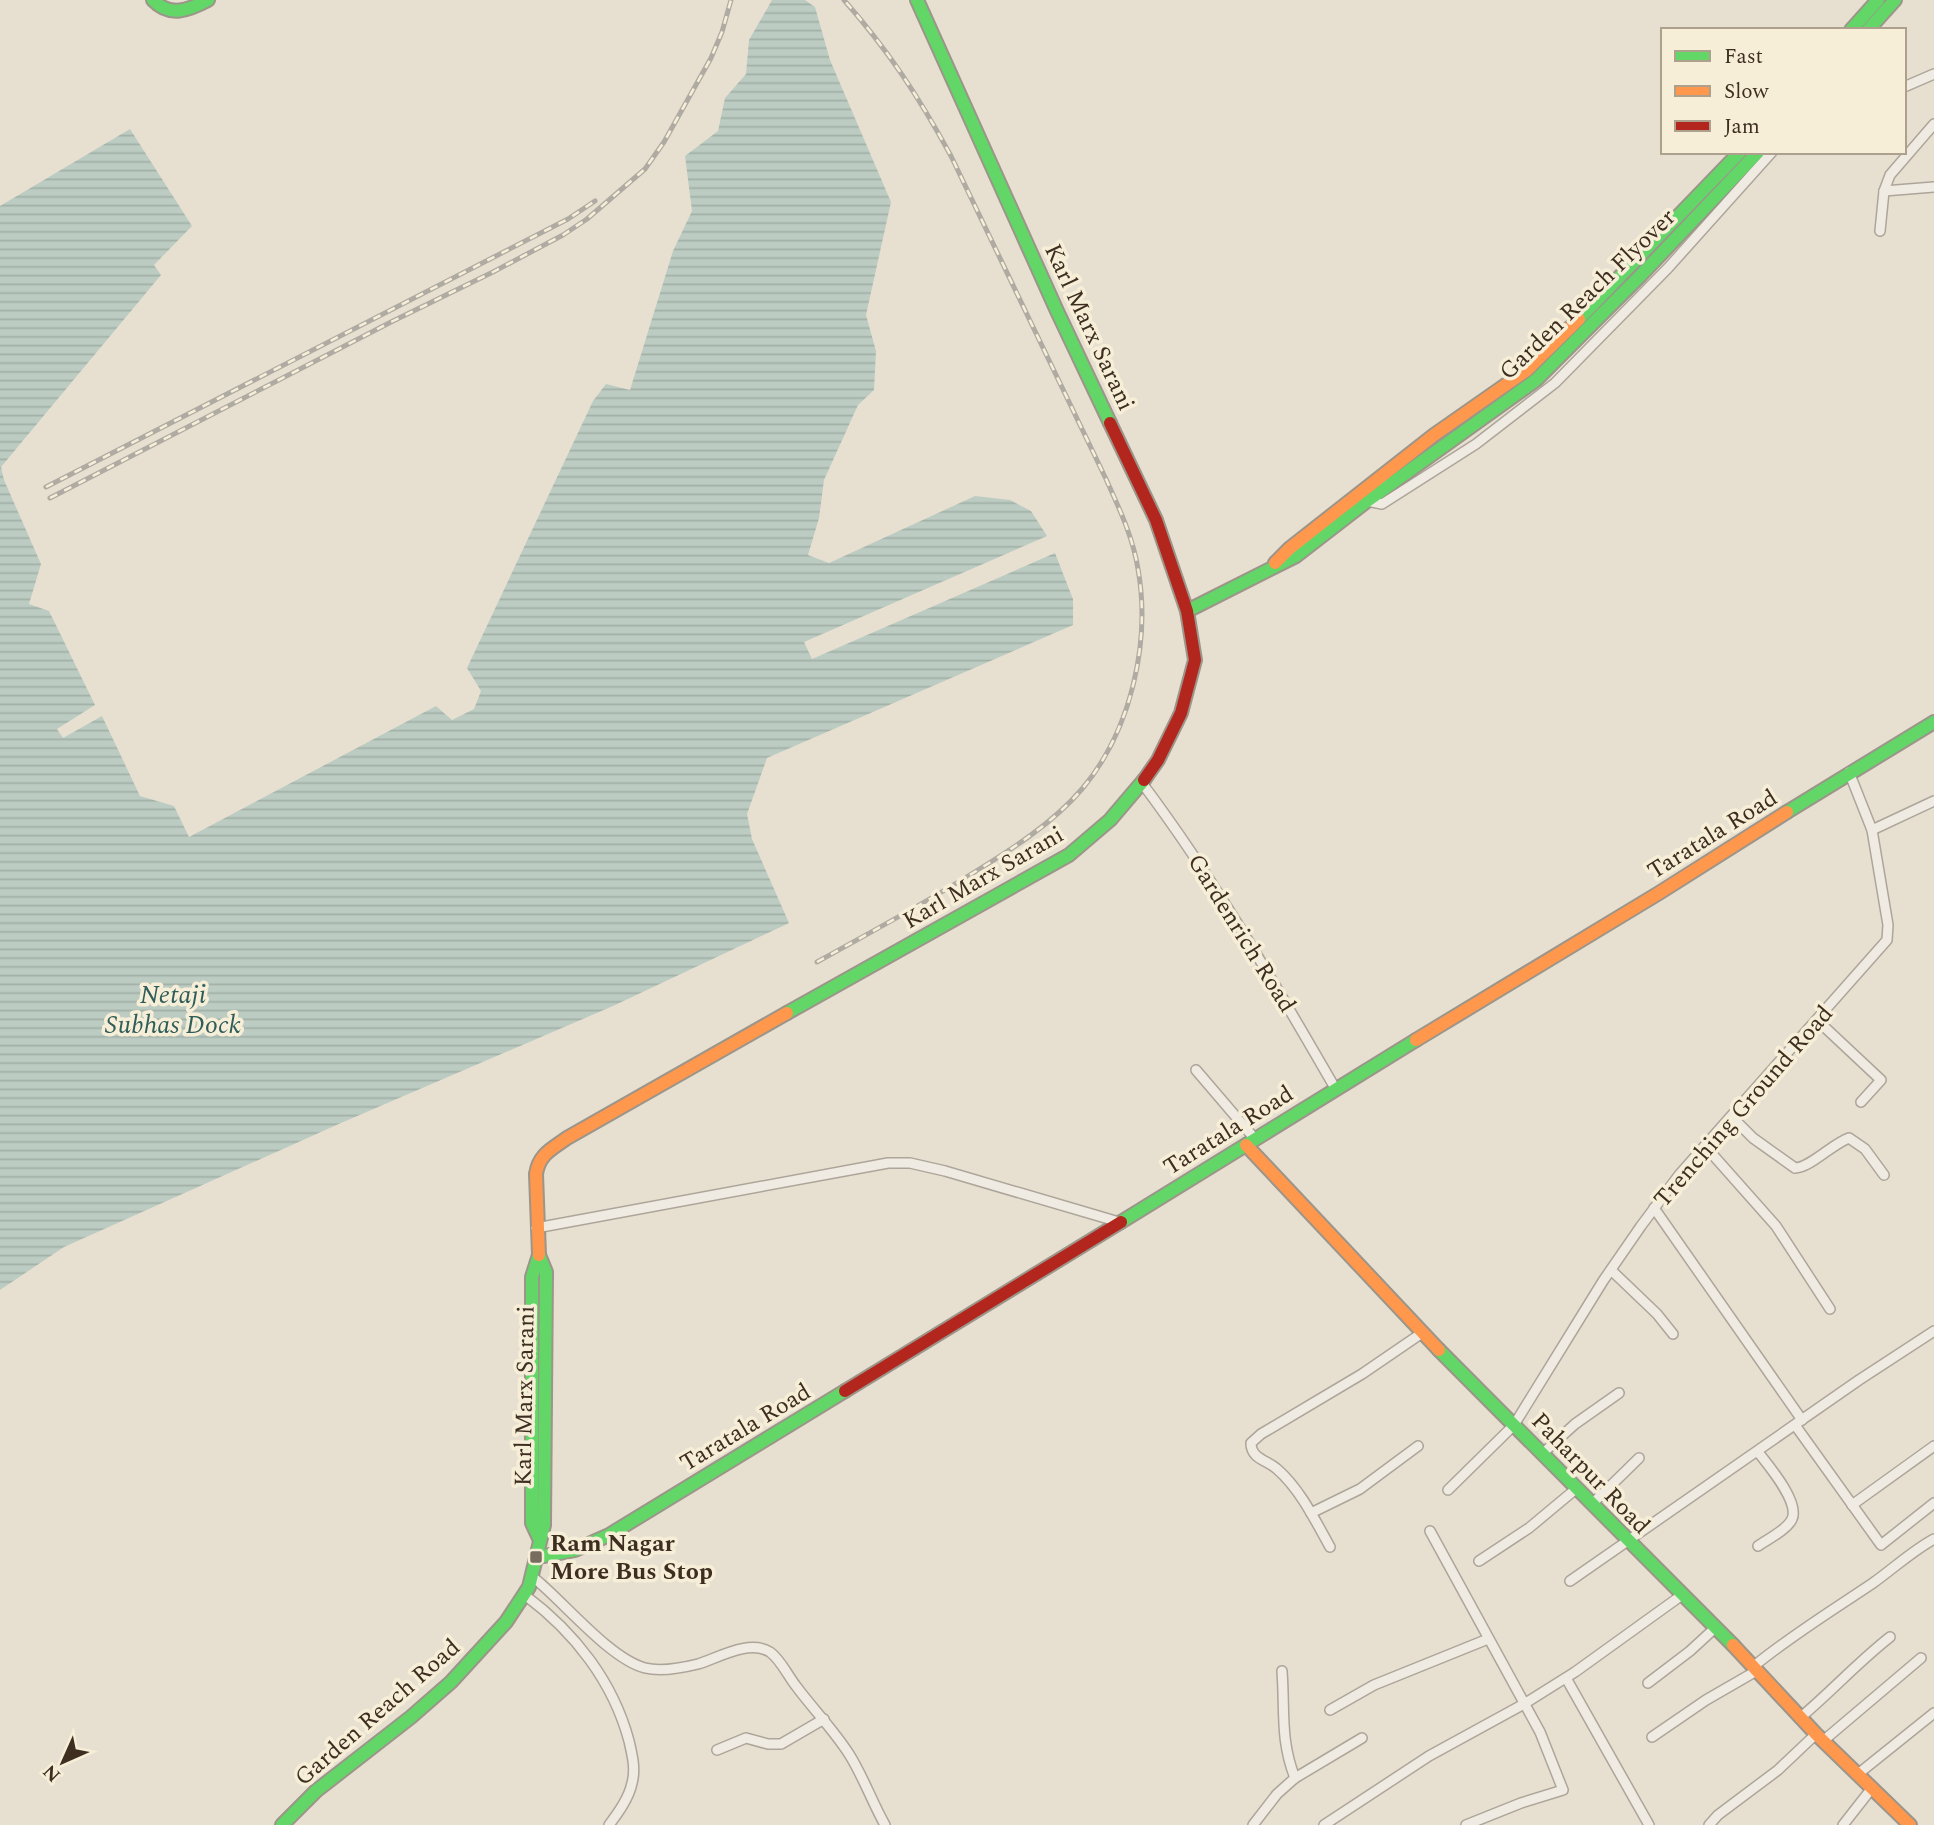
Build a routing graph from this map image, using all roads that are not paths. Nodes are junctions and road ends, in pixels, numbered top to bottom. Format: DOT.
graph roads {
  1 [pos="152,0"];
  2 [pos="208,0"];
  3 [pos="917,0"];
  4 [pos="1878,0"];
  5 [pos="1895,0"];
  6 [pos="1853,28"];
  7 [pos="1870,28"];
  8 [pos="1934,74"];
  9 [pos="1906,86"];
  10 [pos="1934,124"];
  11 [pos="1738,154"];
  12 [pos="1756,154"];
  13 [pos="1770,154"];
  14 [pos="1934,187"];
  15 [pos="1884,191"];
  16 [pos="1880,231"];
  17 [pos="1364,496"];
  18 [pos="1187,611"];
  19 [pos="1934,722"];
  20 [pos="1849,772"];
  21 [pos="1142,783"];
  22 [pos="1934,800"];
  23 [pos="1872,830"];
  24 [pos="1817,1020"];
  25 [pos="1196,1070"];
  26 [pos="1335,1088"];
  27 [pos="1861,1102"];
  28 [pos="1732,1117"];
  29 [pos="1251,1142"];
  30 [pos="1705,1146"];
  31 [pos="1884,1175"];
  32 [pos="1654,1208"];
  33 [pos="1119,1223"];
  34 [pos="536,1228"];
  35 [pos="1611,1270"];
  36 [pos="1830,1309"];
  37 [pos="1934,1331"];
  38 [pos="1422,1333"];
  39 [pos="1673,1334"];
  40 [pos="1619,1393"];
  41 [pos="1798,1422"];
  42 [pos="1514,1425"];
  43 [pos="1418,1446"];
  44 [pos="1934,1446"];
  45 [pos="1758,1452"];
  46 [pos="1542,1454"];
  47 [pos="1639,1458"];
  48 [pos="1577,1488"];
  49 [pos="1448,1490"];
  50 [pos="1934,1503"];
  51 [pos="1591,1504"];
  52 [pos="1852,1505"];
  53 [pos="1311,1513"];
  54 [pos="1430,1531"];
  55 [pos="1934,1539"];
  56 [pos="1628,1541"];
  57 [pos="1758,1546"];
  58 [pos="1329,1547"];
  59 [pos="538,1557"];
  60 [pos="1479,1561"];
  61 [pos="534,1578"];
  62 [pos="1570,1581"];
  63 [pos="1682,1595"];
  64 [pos="526,1596"];
  65 [pos="1715,1628"];
  66 [pos="1890,1637"];
  67 [pos="1488,1639"];
  68 [pos="1921,1658"];
  69 [pos="1756,1668"];
  70 [pos="1282,1671"];
  71 [pos="1566,1678"];
  72 [pos="1648,1683"];
  73 [pos="1524,1704"];
  74 [pos="1331,1710"];
  75 [pos="1934,1713"];
  76 [pos="1801,1717"];
  77 [pos="824,1719"];
  78 [pos="1652,1737"];
  79 [pos="1362,1738"];
  80 [pos="1820,1738"];
  81 [pos="717,1751"];
  82 [pos="1858,1774"];
  83 [pos="1295,1778"];
  84 [pos="1872,1788"];
  85 [pos="282,1825"];
  86 [pos="609,1825"];
  87 [pos="885,1825"];
  88 [pos="1253,1825"];
  89 [pos="1324,1825"];
  90 [pos="1466,1825"];
  91 [pos="1649,1825"];
  92 [pos="1709,1825"];
  93 [pos="1843,1825"];
  94 [pos="1910,1825"];
  1 -- 2 [label="main road"];
  3 -- 18 [label="main road, Karl Marx Sarani"];
  4 -- 6 [label="main road"];
  5 -- 7 [label="main road"];
  8 -- 9 [label="street"];
  10 -- 15 [label="street"];
  11 -- 17 [label="main road, Garden Reach Flyover"];
  12 -- 17 [label="main road, Garden Reach Flyover"];
  13 -- 17 [label="street"];
  14 -- 15 [label="street"];
  15 -- 16 [label="street"];
  17 -- 18 [label="main road"];
  18 -- 21 [label="main road, Karl Marx Sarani"];
  19 -- 20 [label="main road, Taratala Road"];
  20 -- 23 [label="street, Trenching Ground Road"];
  20 -- 26 [label="main road, Taratala Road"];
  21 -- 26 [label="street, Gardenrich Road"];
  21 -- 34 [label="main road, Karl Marx Sarani"];
  22 -- 23 [label="street"];
  23 -- 24 [label="street, Trenching Ground Road"];
  24 -- 27 [label="street"];
  24 -- 28 [label="street, Trenching Ground Road"];
  25 -- 29 [label="street"];
  26 -- 29 [label="main road, Taratala Road"];
  28 -- 30 [label="street, Trenching Ground Road"];
  28 -- 31 [label="street"];
  29 -- 33 [label="main road, Taratala Road"];
  29 -- 38 [label="main road, Paharpur Road"];
  30 -- 32 [label="street, Trenching Ground Road"];
  30 -- 36 [label="street"];
  32 -- 35 [label="street, Trenching Ground Road"];
  32 -- 41 [label="street"];
  33 -- 34 [label="street"];
  33 -- 59 [label="main road, Taratala Road"];
  34 -- 59 [label="main road, Karl Marx Sarani"];
  35 -- 39 [label="street"];
  35 -- 42 [label="street, Trenching Ground Road"];
  37 -- 41 [label="street"];
  38 -- 42 [label="main road, Paharpur Road"];
  38 -- 53 [label="street"];
  40 -- 46 [label="street"];
  41 -- 45 [label="street"];
  41 -- 52 [label="street"];
  42 -- 46 [label="main road, Paharpur Road"];
  42 -- 49 [label="street, Trenching Ground Road"];
  43 -- 53 [label="street"];
  44 -- 52 [label="street"];
  45 -- 56 [label="street"];
  45 -- 57 [label="street"];
  46 -- 48 [label="main road, Paharpur Road"];
  47 -- 51 [label="street"];
  48 -- 51 [label="main road, Paharpur Road"];
  48 -- 60 [label="street"];
  50 -- 52 [label="street"];
  51 -- 56 [label="main road, Paharpur Road"];
  53 -- 58 [label="street"];
  54 -- 67 [label="street"];
  55 -- 69 [label="street"];
  56 -- 62 [label="street"];
  56 -- 63 [label="main road, Paharpur Road"];
  59 -- 61 [label="main road, Garden Reach Road"];
  61 -- 64 [label="main road, Garden Reach Road"];
  61 -- 77 [label="street"];
  63 -- 65 [label="main road, Paharpur Road"];
  63 -- 71 [label="street"];
  64 -- 85 [label="main road, Garden Reach Road"];
  64 -- 86 [label="street"];
  65 -- 69 [label="main road, Paharpur Road"];
  65 -- 72 [label="street"];
  66 -- 76 [label="street"];
  67 -- 73 [label="street"];
  67 -- 74 [label="street"];
  68 -- 80 [label="street"];
  69 -- 76 [label="main road, Paharpur Road"];
  69 -- 78 [label="street"];
  70 -- 83 [label="street"];
  71 -- 73 [label="street"];
  71 -- 91 [label="street"];
  73 -- 89 [label="street"];
  73 -- 90 [label="street"];
  75 -- 82 [label="street"];
  76 -- 80 [label="main road, Paharpur Road"];
  77 -- 81 [label="street"];
  77 -- 87 [label="street"];
  79 -- 83 [label="street"];
  80 -- 82 [label="main road, Paharpur Road"];
  80 -- 92 [label="street"];
  82 -- 84 [label="main road, Paharpur Road"];
  83 -- 88 [label="street"];
  84 -- 93 [label="street"];
  84 -- 94 [label="main road, Paharpur Road"];
}
